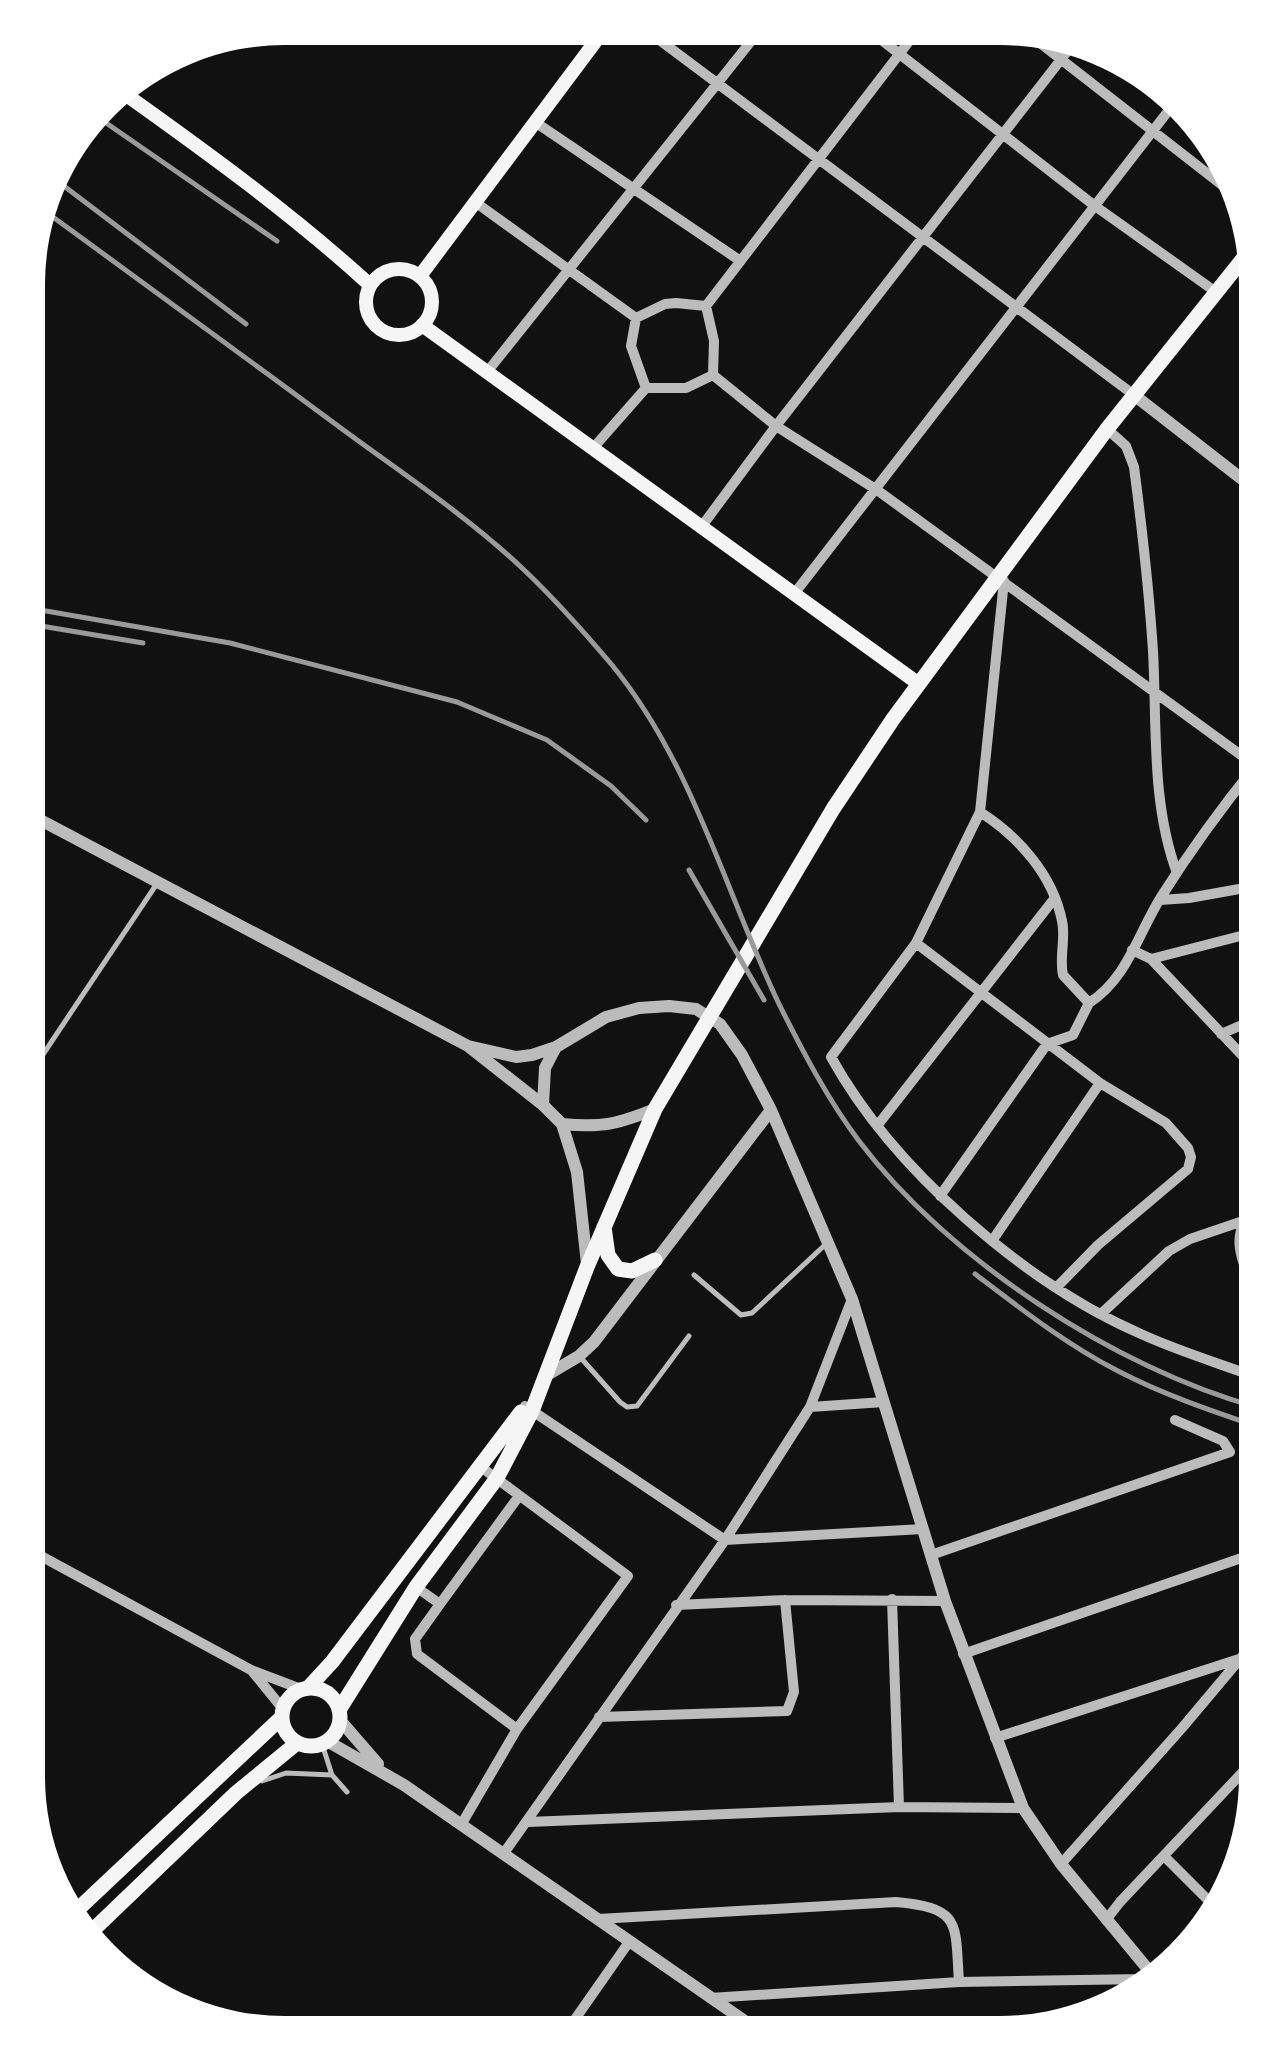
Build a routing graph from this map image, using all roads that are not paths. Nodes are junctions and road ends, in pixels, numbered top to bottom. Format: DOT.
graph roads {
  1 [pos="593,45"];
  2 [pos="666,45"];
  3 [pos="749,45"];
  4 [pos="888,45"];
  5 [pos="906,45"];
  6 [pos="1053,51"];
  7 [pos="899,54"];
  8 [pos="1065,54"];
  9 [pos="1062,58"];
  10 [pos="719,84"];
  11 [pos="132,99"];
  12 [pos="1167,113"];
  13 [pos="535,122"];
  14 [pos="1154,132"];
  15 [pos="1002,134"];
  16 [pos="817,158"];
  17 [pos="1215,179"];
  18 [pos="634,190"];
  19 [pos="475,202"];
  20 [pos="1096,206"];
  21 [pos="922,237"];
  22 [pos="739,260"];
  23 [pos="1238,265"];
  24 [pos="571,270"];
  25 [pos="420,276"];
  26 [pos="370,284"];
  27 [pos="1216,292"];
  28 [pos="706,306"];
  29 [pos="1016,308"];
  30 [pos="636,318"];
  31 [pos="422,325"];
  32 [pos="487,372"];
  33 [pos="713,375"];
  34 [pos="646,388"];
  35 [pos="1134,395"];
  36 [pos="776,426"];
  37 [pos="1107,429"];
  38 [pos="594,448"];
  39 [pos="1239,477"];
  40 [pos="876,490"];
  41 [pos="702,526"];
  42 [pos="1001,579"];
  43 [pos="794,594"];
  44 [pos="919,684"];
  45 [pos="1152,693"];
  46 [pos="1239,754"];
  47 [pos="1239,787"];
  48 [pos="980,812"];
  49 [pos="45,822"];
  50 [pos="1177,873"];
  51 [pos="158,882"];
  52 [pos="1239,889"];
  53 [pos="1054,898"];
  54 [pos="1160,900"];
  55 [pos="1239,937"];
  56 [pos="916,943"];
  57 [pos="1132,950"];
  58 [pos="1152,959"];
  59 [pos="980,990"];
  60 [pos="1088,1003"];
  61 [pos="1239,1026"];
  62 [pos="1221,1034"];
  63 [pos="1047,1044"];
  64 [pos="468,1046"];
  65 [pos="556,1047"];
  66 [pos="45,1052"];
  67 [pos="1238,1052"];
  68 [pos="1100,1083"];
  69 [pos="543,1105"];
  70 [pos="655,1109"];
  71 [pos="771,1110"];
  72 [pos="562,1124"];
  73 [pos="877,1126"];
  74 [pos="940,1196"];
  75 [pos="1238,1222"];
  76 [pos="604,1226"];
  77 [pos="992,1240"];
  78 [pos="829,1241"];
  79 [pos="655,1260"];
  80 [pos="587,1267"];
  81 [pos="694,1275"];
  82 [pos="1057,1287"];
  83 [pos="852,1299"];
  84 [pos="1102,1313"];
  85 [pos="689,1336"];
  86 [pos="579,1356"];
  87 [pos="1238,1370"];
  88 [pos="547,1374"];
  89 [pos="884,1402"];
  90 [pos="531,1404"];
  91 [pos="810,1408"];
  92 [pos="1174,1420"];
  93 [pos="481,1466"];
  94 [pos="497,1478"];
  95 [pos="519,1496"];
  96 [pos="923,1529"];
  97 [pos="724,1540"];
  98 [pos="931,1555"];
  99 [pos="45,1557"];
  100 [pos="1238,1559"];
  101 [pos="416,1587"];
  102 [pos="892,1599"];
  103 [pos="785,1600"];
  104 [pos="945,1601"];
  105 [pos="440,1604"];
  106 [pos="676,1605"];
  107 [pos="963,1654"];
  108 [pos="1238,1660"];
  109 [pos="1238,1661"];
  110 [pos="252,1670"];
  111 [pos="304,1689"];
  112 [pos="282,1713"];
  113 [pos="339,1715"];
  114 [pos="600,1717"];
  115 [pos="517,1729"];
  116 [pos="995,1738"];
  117 [pos="325,1742"];
  118 [pos="297,1743"];
  119 [pos="332,1774"];
  120 [pos="386,1774"];
  121 [pos="1238,1777"];
  122 [pos="347,1792"];
  123 [pos="236,1793"];
  124 [pos="900,1808"];
  125 [pos="1023,1808"];
  126 [pos="528,1822"];
  127 [pos="461,1825"];
  128 [pos="504,1852"];
  129 [pos="1164,1856"];
  130 [pos="1060,1864"];
  131 [pos="115,1874"];
  132 [pos="99,1888"];
  133 [pos="134,1893"];
  134 [pos="1206,1898"];
  135 [pos="82,1905"];
  136 [pos="118,1908"];
  137 [pos="597,1920"];
  138 [pos="1106,1920"];
  139 [pos="97,1926"];
  140 [pos="630,1942"];
  141 [pos="1146,1967"];
  142 [pos="1129,1978"];
  143 [pos="960,1982"];
  144 [pos="709,1998"];
  145 [pos="577,2016"];
  146 [pos="736,2016"];
  1 -- 13 [label="main road"];
  2 -- 10 [label="street"];
  3 -- 10 [label="street"];
  4 -- 7 [label="street"];
  5 -- 7 [label="street"];
  6 -- 9 [label="street"];
  7 -- 15 [label="street"];
  7 -- 16 [label="street"];
  8 -- 9 [label="street"];
  9 -- 14 [label="street"];
  9 -- 15 [label="street"];
  10 -- 16 [label="street"];
  10 -- 18 [label="street"];
  11 -- 26 [label="main road"];
  12 -- 14 [label="street"];
  13 -- 18 [label="street"];
  13 -- 19 [label="main road"];
  14 -- 17 [label="street"];
  14 -- 20 [label="street"];
  15 -- 20 [label="street"];
  15 -- 21 [label="street"];
  16 -- 21 [label="street"];
  16 -- 22 [label="street"];
  18 -- 22 [label="street"];
  18 -- 24 [label="street"];
  19 -- 24 [label="street"];
  19 -- 25 [label="main road"];
  20 -- 27 [label="street"];
  20 -- 29 [label="street"];
  21 -- 29 [label="street"];
  21 -- 36 [label="street"];
  22 -- 28 [label="street"];
  23 -- 27 [label="main road"];
  24 -- 30 [label="street"];
  24 -- 32 [label="street"];
  25 -- 26 [label="main road"];
  25 -- 31 [label="main road"];
  26 -- 31 [label="main road"];
  27 -- 35 [label="main road"];
  28 -- 30 [label="street"];
  28 -- 33 [label="street"];
  29 -- 35 [label="street"];
  29 -- 40 [label="street"];
  30 -- 34 [label="street"];
  31 -- 32 [label="main road"];
  32 -- 38 [label="main road"];
  33 -- 34 [label="street"];
  33 -- 36 [label="street"];
  34 -- 38 [label="street"];
  35 -- 37 [label="main road"];
  35 -- 39 [label="street"];
  36 -- 40 [label="street"];
  36 -- 41 [label="street"];
  37 -- 42 [label="main road"];
  37 -- 45 [label="street"];
  38 -- 41 [label="main road"];
  40 -- 42 [label="street"];
  40 -- 43 [label="street"];
  41 -- 43 [label="main road"];
  42 -- 44 [label="main road"];
  42 -- 45 [label="street"];
  42 -- 48 [label="street"];
  43 -- 44 [label="main road"];
  44 -- 70 [label="main road"];
  45 -- 46 [label="street"];
  45 -- 50 [label="street"];
  47 -- 50 [label="street"];
  48 -- 53 [label="street"];
  48 -- 56 [label="street"];
  49 -- 51 [label="street"];
  50 -- 54 [label="street"];
  51 -- 64 [label="street"];
  51 -- 66 [label="lane"];
  52 -- 54 [label="street"];
  53 -- 59 [label="street"];
  53 -- 60 [label="street"];
  54 -- 57 [label="street"];
  55 -- 58 [label="street"];
  56 -- 59 [label="street"];
  56 -- 73 [label="street"];
  57 -- 58 [label="street"];
  57 -- 60 [label="street"];
  58 -- 62 [label="street"];
  59 -- 63 [label="street"];
  59 -- 73 [label="street"];
  60 -- 63 [label="street"];
  61 -- 62 [label="street"];
  62 -- 67 [label="street"];
  63 -- 68 [label="street"];
  63 -- 74 [label="street"];
  64 -- 65 [label="street"];
  64 -- 69 [label="street"];
  65 -- 69 [label="street"];
  65 -- 71 [label="street"];
  68 -- 77 [label="street"];
  68 -- 82 [label="street"];
  69 -- 72 [label="street"];
  70 -- 72 [label="street"];
  70 -- 76 [label="main road"];
  71 -- 78 [label="street"];
  71 -- 79 [label="street"];
  72 -- 80 [label="street"];
  73 -- 74 [label="street"];
  74 -- 77 [label="street"];
  75 -- 84 [label="street"];
  76 -- 79 [label="main road"];
  76 -- 80 [label="main road"];
  77 -- 82 [label="street"];
  78 -- 81 [label="lane"];
  78 -- 83 [label="street"];
  79 -- 86 [label="street"];
  80 -- 88 [label="main road"];
  82 -- 84 [label="street"];
  83 -- 89 [label="street"];
  83 -- 91 [label="street"];
  84 -- 87 [label="street"];
  85 -- 86 [label="lane"];
  86 -- 88 [label="street"];
  88 -- 90 [label="main road"];
  89 -- 91 [label="street"];
  89 -- 96 [label="street"];
  90 -- 93 [label="main road"];
  90 -- 94 [label="main road"];
  90 -- 97 [label="street"];
  91 -- 97 [label="street"];
  92 -- 98 [label="street"];
  93 -- 94 [label="street"];
  93 -- 111 [label="main road"];
  94 -- 95 [label="street"];
  94 -- 101 [label="main road"];
  95 -- 105 [label="street"];
  95 -- 115 [label="street"];
  96 -- 97 [label="street"];
  96 -- 98 [label="street"];
  97 -- 106 [label="street"];
  98 -- 104 [label="street"];
  99 -- 110 [label="street"];
  100 -- 107 [label="street"];
  101 -- 105 [label="street"];
  101 -- 113 [label="main road"];
  102 -- 103 [label="street"];
  102 -- 104 [label="street"];
  102 -- 124 [label="street"];
  103 -- 106 [label="street"];
  103 -- 114 [label="street"];
  104 -- 107 [label="street"];
  105 -- 115 [label="street"];
  106 -- 114 [label="street"];
  107 -- 116 [label="street"];
  108 -- 116 [label="street"];
  109 -- 130 [label="street"];
  110 -- 111 [label="street"];
  110 -- 112 [label="street"];
  111 -- 112 [label="main road"];
  111 -- 113 [label="main road"];
  112 -- 118 [label="main road"];
  112 -- 131 [label="main road"];
  113 -- 117 [label="main road"];
  113 -- 120 [label="street"];
  114 -- 126 [label="street"];
  115 -- 127 [label="street"];
  116 -- 125 [label="street"];
  117 -- 118 [label="main road"];
  117 -- 119 [label="lane"];
  117 -- 120 [label="street"];
  118 -- 123 [label="main road"];
  119 -- 122 [label="lane"];
  119 -- 123 [label="lane"];
  120 -- 127 [label="street"];
  121 -- 129 [label="street"];
  123 -- 133 [label="main road"];
  124 -- 125 [label="street"];
  124 -- 126 [label="street"];
  125 -- 130 [label="street"];
  126 -- 128 [label="street"];
  127 -- 128 [label="street"];
  128 -- 137 [label="street"];
  129 -- 134 [label="street"];
  129 -- 138 [label="street"];
  130 -- 138 [label="street"];
  131 -- 132 [label="main road"];
  131 -- 133 [label="main road"];
  132 -- 135 [label="main road"];
  132 -- 136 [label="main road"];
  133 -- 136 [label="main road"];
  136 -- 139 [label="main road"];
  137 -- 140 [label="street"];
  137 -- 143 [label="street"];
  138 -- 141 [label="street"];
  140 -- 144 [label="street"];
  140 -- 145 [label="street"];
  142 -- 143 [label="street"];
  143 -- 144 [label="street"];
  144 -- 146 [label="street"];
}
